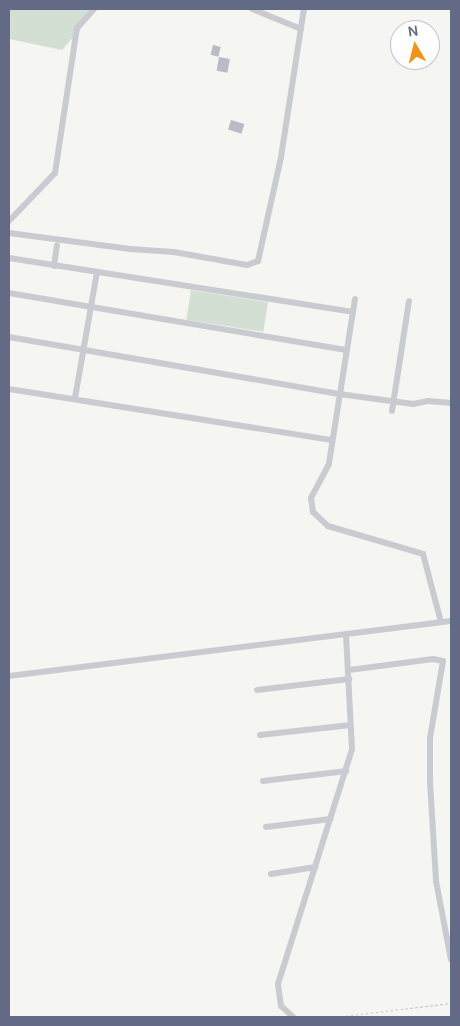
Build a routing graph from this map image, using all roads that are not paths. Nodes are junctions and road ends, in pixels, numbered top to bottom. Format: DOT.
graph roads {
  1 [pos="94,9"];
  2 [pos="252,9"];
  3 [pos="304,9"];
  4 [pos="301,29"];
  5 [pos="9,221"];
  6 [pos="9,233"];
  7 [pos="57,245"];
  8 [pos="9,258"];
  9 [pos="54,266"];
  10 [pos="97,272"];
  11 [pos="9,293"];
  12 [pos="355,299"];
  13 [pos="409,301"];
  14 [pos="91,305"];
  15 [pos="353,312"];
  16 [pos="9,337"];
  17 [pos="83,349"];
  18 [pos="346,350"];
  19 [pos="9,389"];
  20 [pos="339,394"];
  21 [pos="75,398"];
  22 [pos="393,401"];
  23 [pos="451,404"];
  24 [pos="392,411"];
  25 [pos="332,440"];
  26 [pos="451,621"];
  27 [pos="441,622"];
  28 [pos="346,634"];
  29 [pos="349,670"];
  30 [pos="9,676"];
  31 [pos="349,679"];
  32 [pos="257,690"];
  33 [pos="350,725"];
  34 [pos="260,735"];
  35 [pos="346,771"];
  36 [pos="263,781"];
  37 [pos="331,819"];
  38 [pos="266,827"];
  39 [pos="315,867"];
  40 [pos="271,874"];
  41 [pos="451,960"];
  42 [pos="293,1017"];
  1 -- 5 [label="street"];
  2 -- 4 [label="street"];
  3 -- 4 [label="street"];
  4 -- 6 [label="street"];
  7 -- 9 [label="street"];
  8 -- 9 [label="street"];
  9 -- 10 [label="street"];
  10 -- 14 [label="street"];
  10 -- 15 [label="street"];
  11 -- 14 [label="street"];
  12 -- 15 [label="street"];
  13 -- 22 [label="street"];
  14 -- 17 [label="street"];
  14 -- 18 [label="street"];
  15 -- 18 [label="street"];
  16 -- 17 [label="street"];
  17 -- 20 [label="street"];
  17 -- 21 [label="street"];
  18 -- 20 [label="street"];
  19 -- 21 [label="street"];
  20 -- 22 [label="street"];
  20 -- 25 [label="street"];
  21 -- 25 [label="street"];
  22 -- 23 [label="street"];
  22 -- 24 [label="street"];
  25 -- 27 [label="street"];
  26 -- 27 [label="street"];
  27 -- 28 [label="street"];
  28 -- 29 [label="street"];
  28 -- 30 [label="street"];
  29 -- 31 [label="street"];
  29 -- 41 [label="street"];
  31 -- 32 [label="street"];
  31 -- 33 [label="street"];
  33 -- 34 [label="street"];
  33 -- 35 [label="street"];
  35 -- 36 [label="street"];
  35 -- 37 [label="street"];
  37 -- 38 [label="street"];
  37 -- 39 [label="street"];
  39 -- 40 [label="street"];
  39 -- 42 [label="street"];
}
